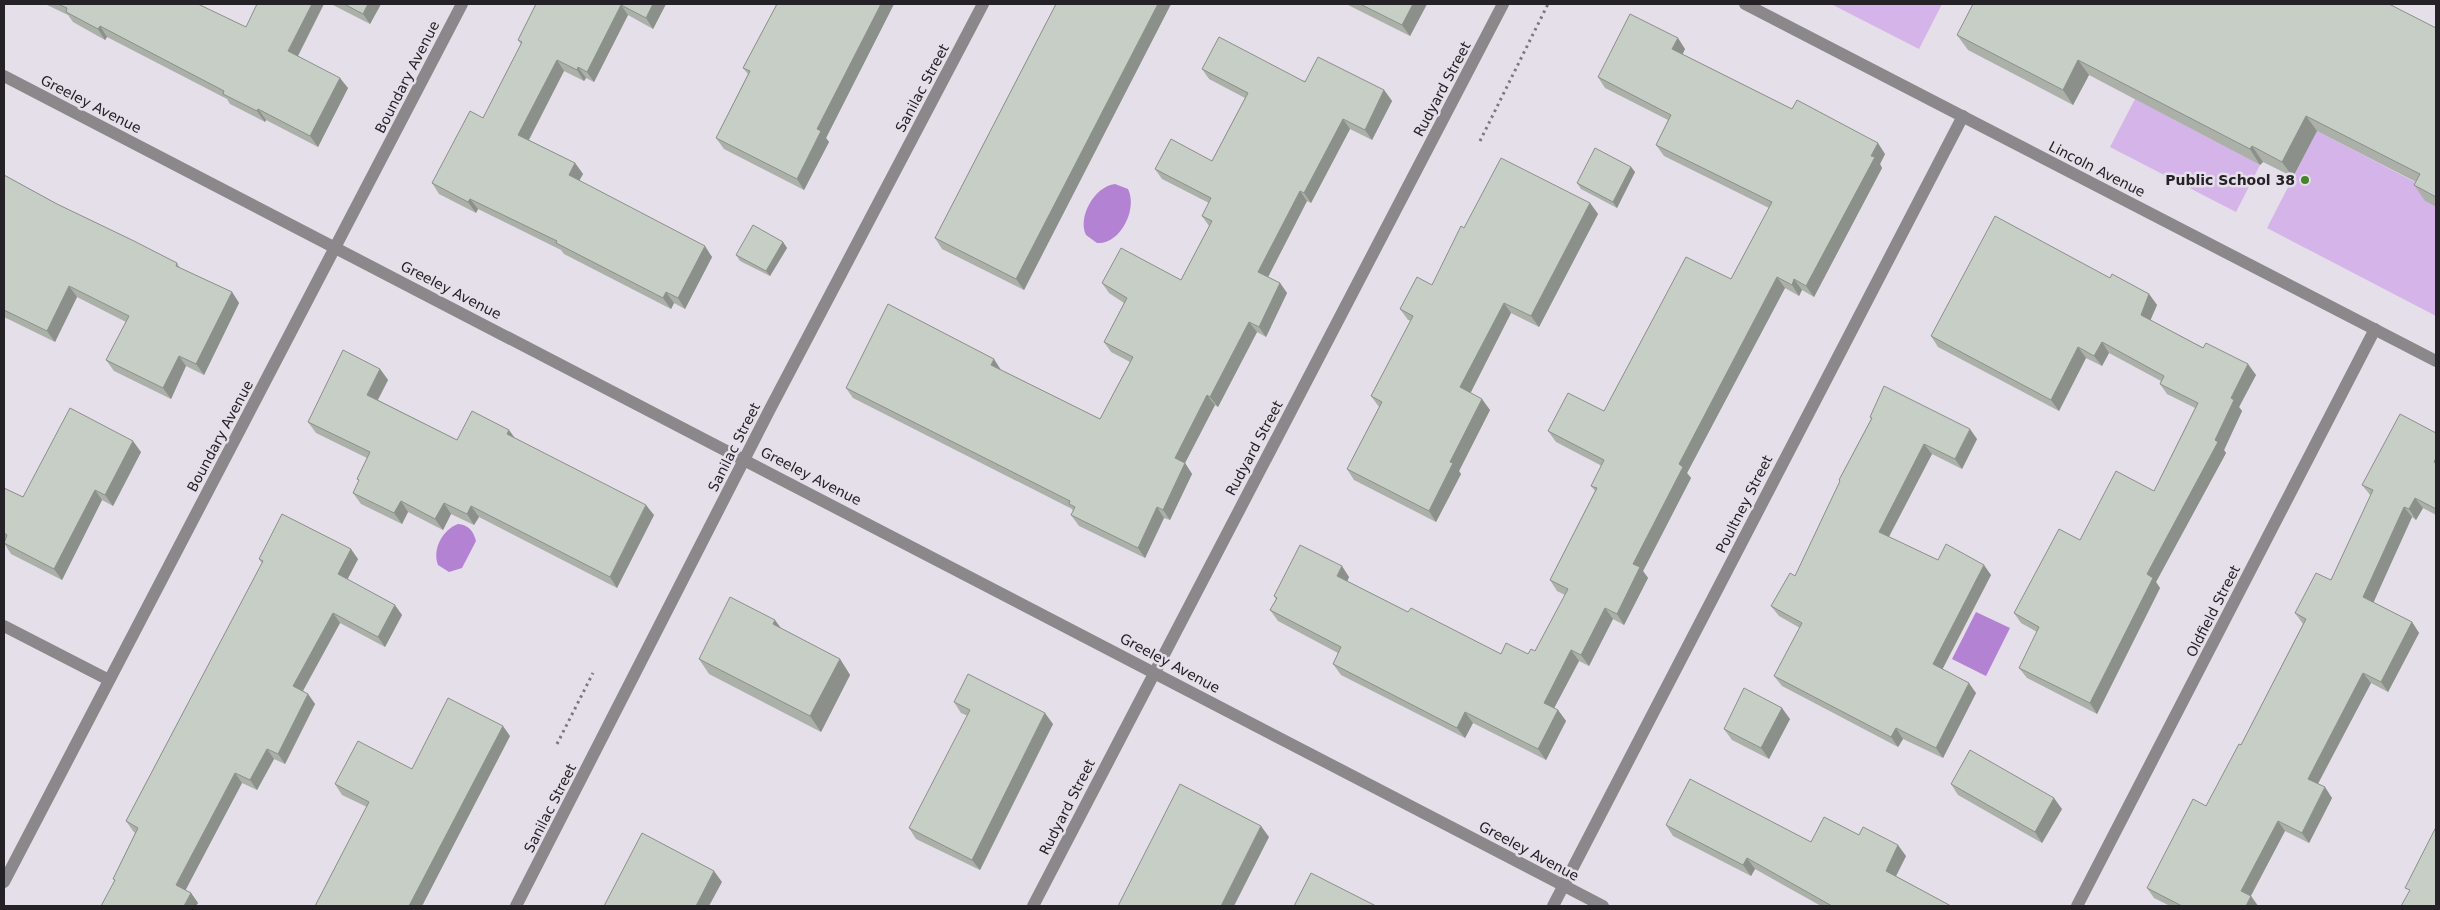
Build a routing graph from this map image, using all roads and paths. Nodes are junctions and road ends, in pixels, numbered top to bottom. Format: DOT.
graph roads {
  1 [pos="462,4"];
  2 [pos="983,4"];
  3 [pos="1503,4"];
  4 [pos="1548,4"];
  5 [pos="1745,4"];
  6 [pos="4,76"];
  7 [pos="1963,116"];
  8 [pos="1480,141"];
  9 [pos="336,248"];
  10 [pos="2375,329"];
  11 [pos="2436,361"];
  12 [pos="744,459"];
  13 [pos="4,626"];
  14 [pos="1153,672"];
  15 [pos="593,673"];
  16 [pos="109,680"];
  17 [pos="556,744"];
  18 [pos="4,882"];
  19 [pos="1563,886"];
  20 [pos="516,906"];
  21 [pos="1033,906"];
  22 [pos="1552,906"];
  23 [pos="1603,906"];
  24 [pos="2076,906"];
  1 -- 9 [label="street, Boundary Avenue"];
  2 -- 12 [label="street, Sanilac Street"];
  3 -- 14 [label="street, Rudyard Street"];
  4 -- 8 [label="path"];
  5 -- 7 [label="street, Lincoln Avenue"];
  6 -- 9 [label="street, Greeley Avenue"];
  7 -- 10 [label="street, Lincoln Avenue"];
  7 -- 19 [label="street, Poultney Street"];
  9 -- 12 [label="street, Greeley Avenue"];
  9 -- 16 [label="street, Boundary Avenue"];
  10 -- 11 [label="street, Lincoln Avenue"];
  10 -- 24 [label="street, Oldfield Street"];
  12 -- 14 [label="street, Greeley Avenue"];
  12 -- 20 [label="street, Sanilac Street"];
  13 -- 16 [label="street"];
  14 -- 19 [label="street, Greeley Avenue"];
  14 -- 21 [label="street, Rudyard Street"];
  15 -- 17 [label="path"];
  16 -- 18 [label="street, Boundary Avenue"];
  19 -- 22 [label="street, Poultney Street"];
  19 -- 23 [label="street, Greeley Avenue"];
}
